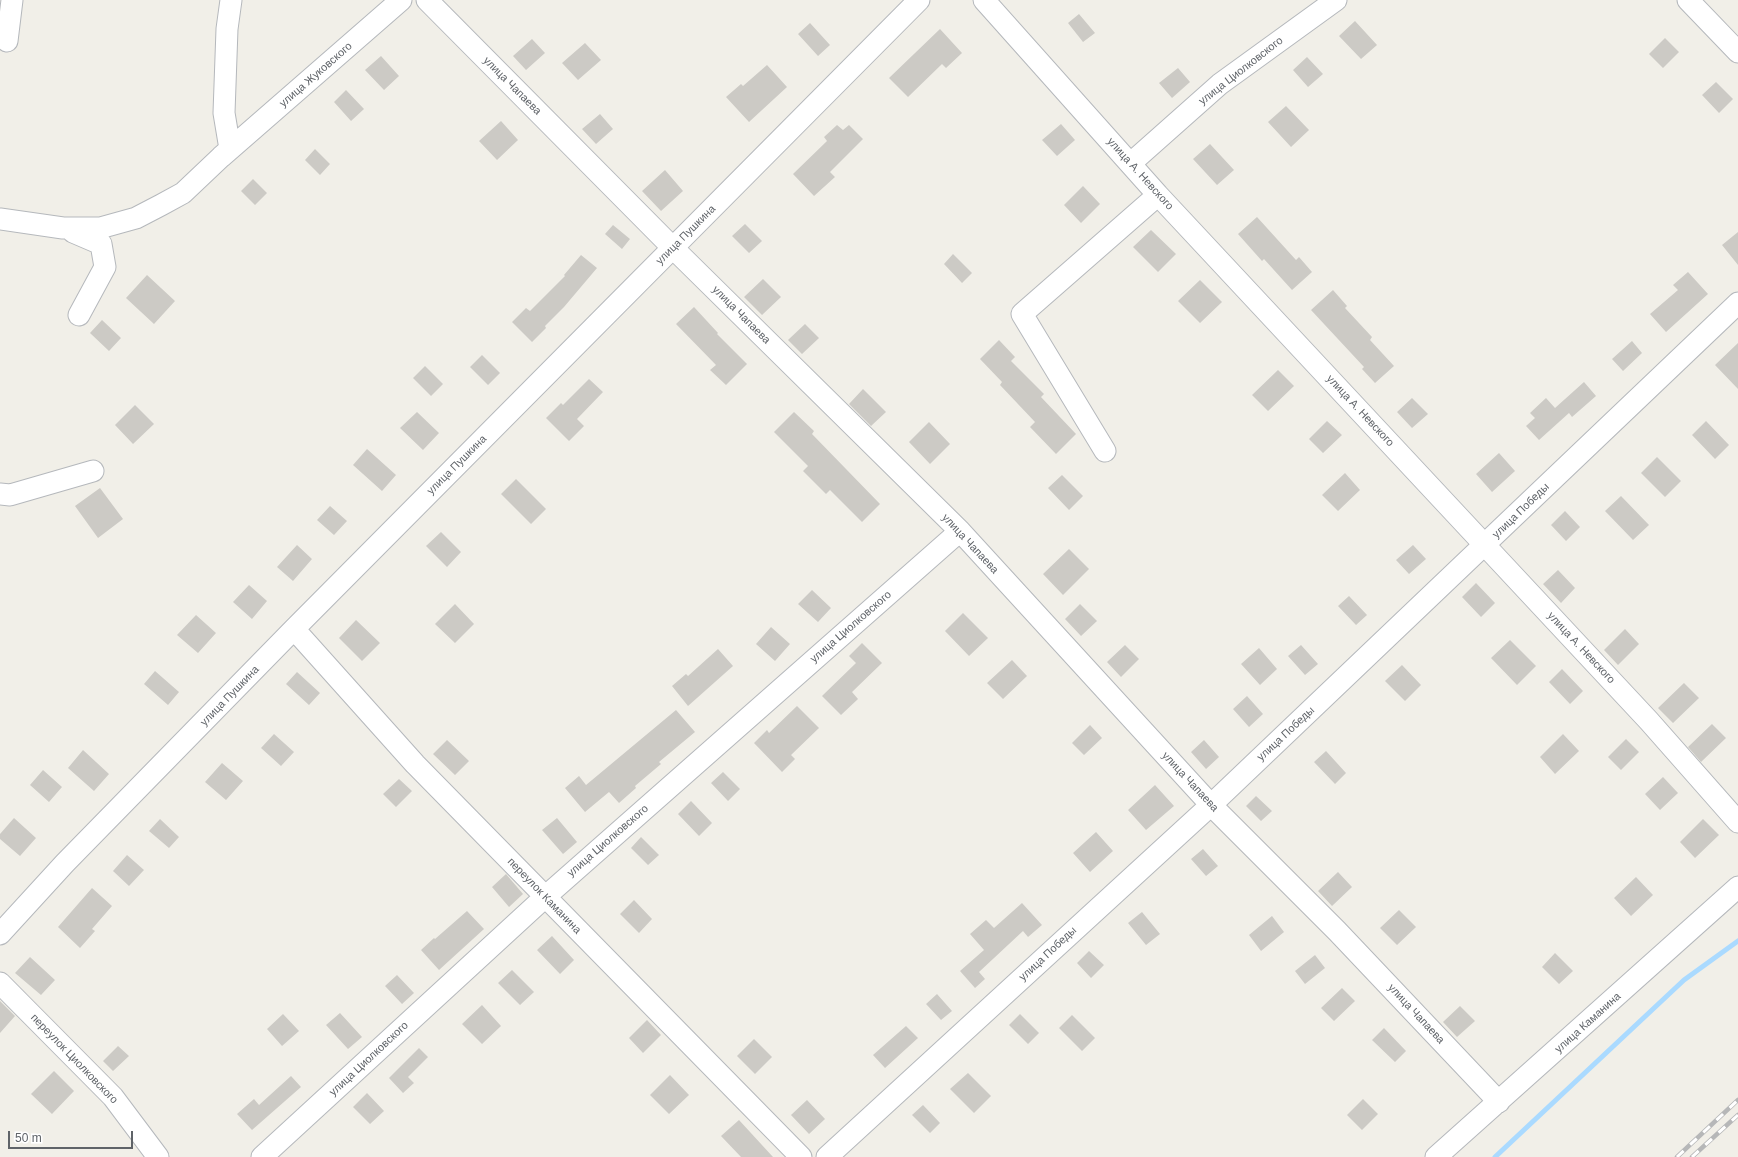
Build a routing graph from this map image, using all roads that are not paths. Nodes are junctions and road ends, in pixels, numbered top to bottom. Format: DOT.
graph roads {
  1 [pos="12,0"];
  2 [pos="231,0"];
  3 [pos="401,0"];
  4 [pos="427,0"];
  5 [pos="919,0"];
  6 [pos="984,0"];
  7 [pos="1336,0"];
  8 [pos="1688,0"];
  9 [pos="8,41"];
  10 [pos="1738,52"];
  11 [pos="230,149"];
  12 [pos="1131,163"];
  13 [pos="1158,195"];
  14 [pos="0,219"];
  15 [pos="63,228"];
  16 [pos="673,248"];
  17 [pos="1738,303"];
  18 [pos="79,315"];
  19 [pos="1104,451"];
  20 [pos="93,471"];
  21 [pos="0,494"];
  22 [pos="960,531"];
  23 [pos="1485,545"];
  24 [pos="294,629"];
  25 [pos="1211,805"];
  26 [pos="1738,822"];
  27 [pos="1738,887"];
  28 [pos="545,897"];
  29 [pos="0,934"];
  30 [pos="0,983"];
  31 [pos="1499,1102"];
  32 [pos="158,1157"];
  33 [pos="262,1157"];
  34 [pos="801,1157"];
  35 [pos="827,1157"];
  36 [pos="1436,1157"];
  1 -- 9 [label="street"];
  2 -- 11 [label="street"];
  3 -- 11 [label="street, улица Жуковского"];
  4 -- 16 [label="street, улица Чапаева"];
  5 -- 16 [label="street, улица Пушкина"];
  6 -- 12 [label="street, улица А. Невского"];
  7 -- 12 [label="street, улица Циолковского"];
  8 -- 10 [label="street"];
  11 -- 15 [label="street, улица Жуковского"];
  12 -- 13 [label="street, улица А. Невского"];
  13 -- 19 [label="street"];
  13 -- 23 [label="street, улица А. Невского"];
  14 -- 15 [label="street, улица Жуковского"];
  15 -- 18 [label="street"];
  16 -- 22 [label="street, улица Чапаева"];
  16 -- 24 [label="street, улица Пушкина"];
  17 -- 23 [label="street, улица Победы"];
  20 -- 21 [label="street"];
  22 -- 25 [label="street, улица Чапаева"];
  22 -- 28 [label="street, улица Циолковского"];
  23 -- 25 [label="street, улица Победы"];
  23 -- 26 [label="street, улица А. Невского"];
  24 -- 28 [label="street, переулок Каманина"];
  24 -- 29 [label="street, улица Пушкина"];
  25 -- 31 [label="street, улица Чапаева"];
  25 -- 35 [label="street, улица Победы"];
  27 -- 31 [label="street, улица Каманина"];
  28 -- 33 [label="street, улица Циолковского"];
  28 -- 34 [label="street, переулок Каманина"];
  30 -- 32 [label="street, переулок Циолковского"];
  31 -- 36 [label="street, улица Каманина"];
}
